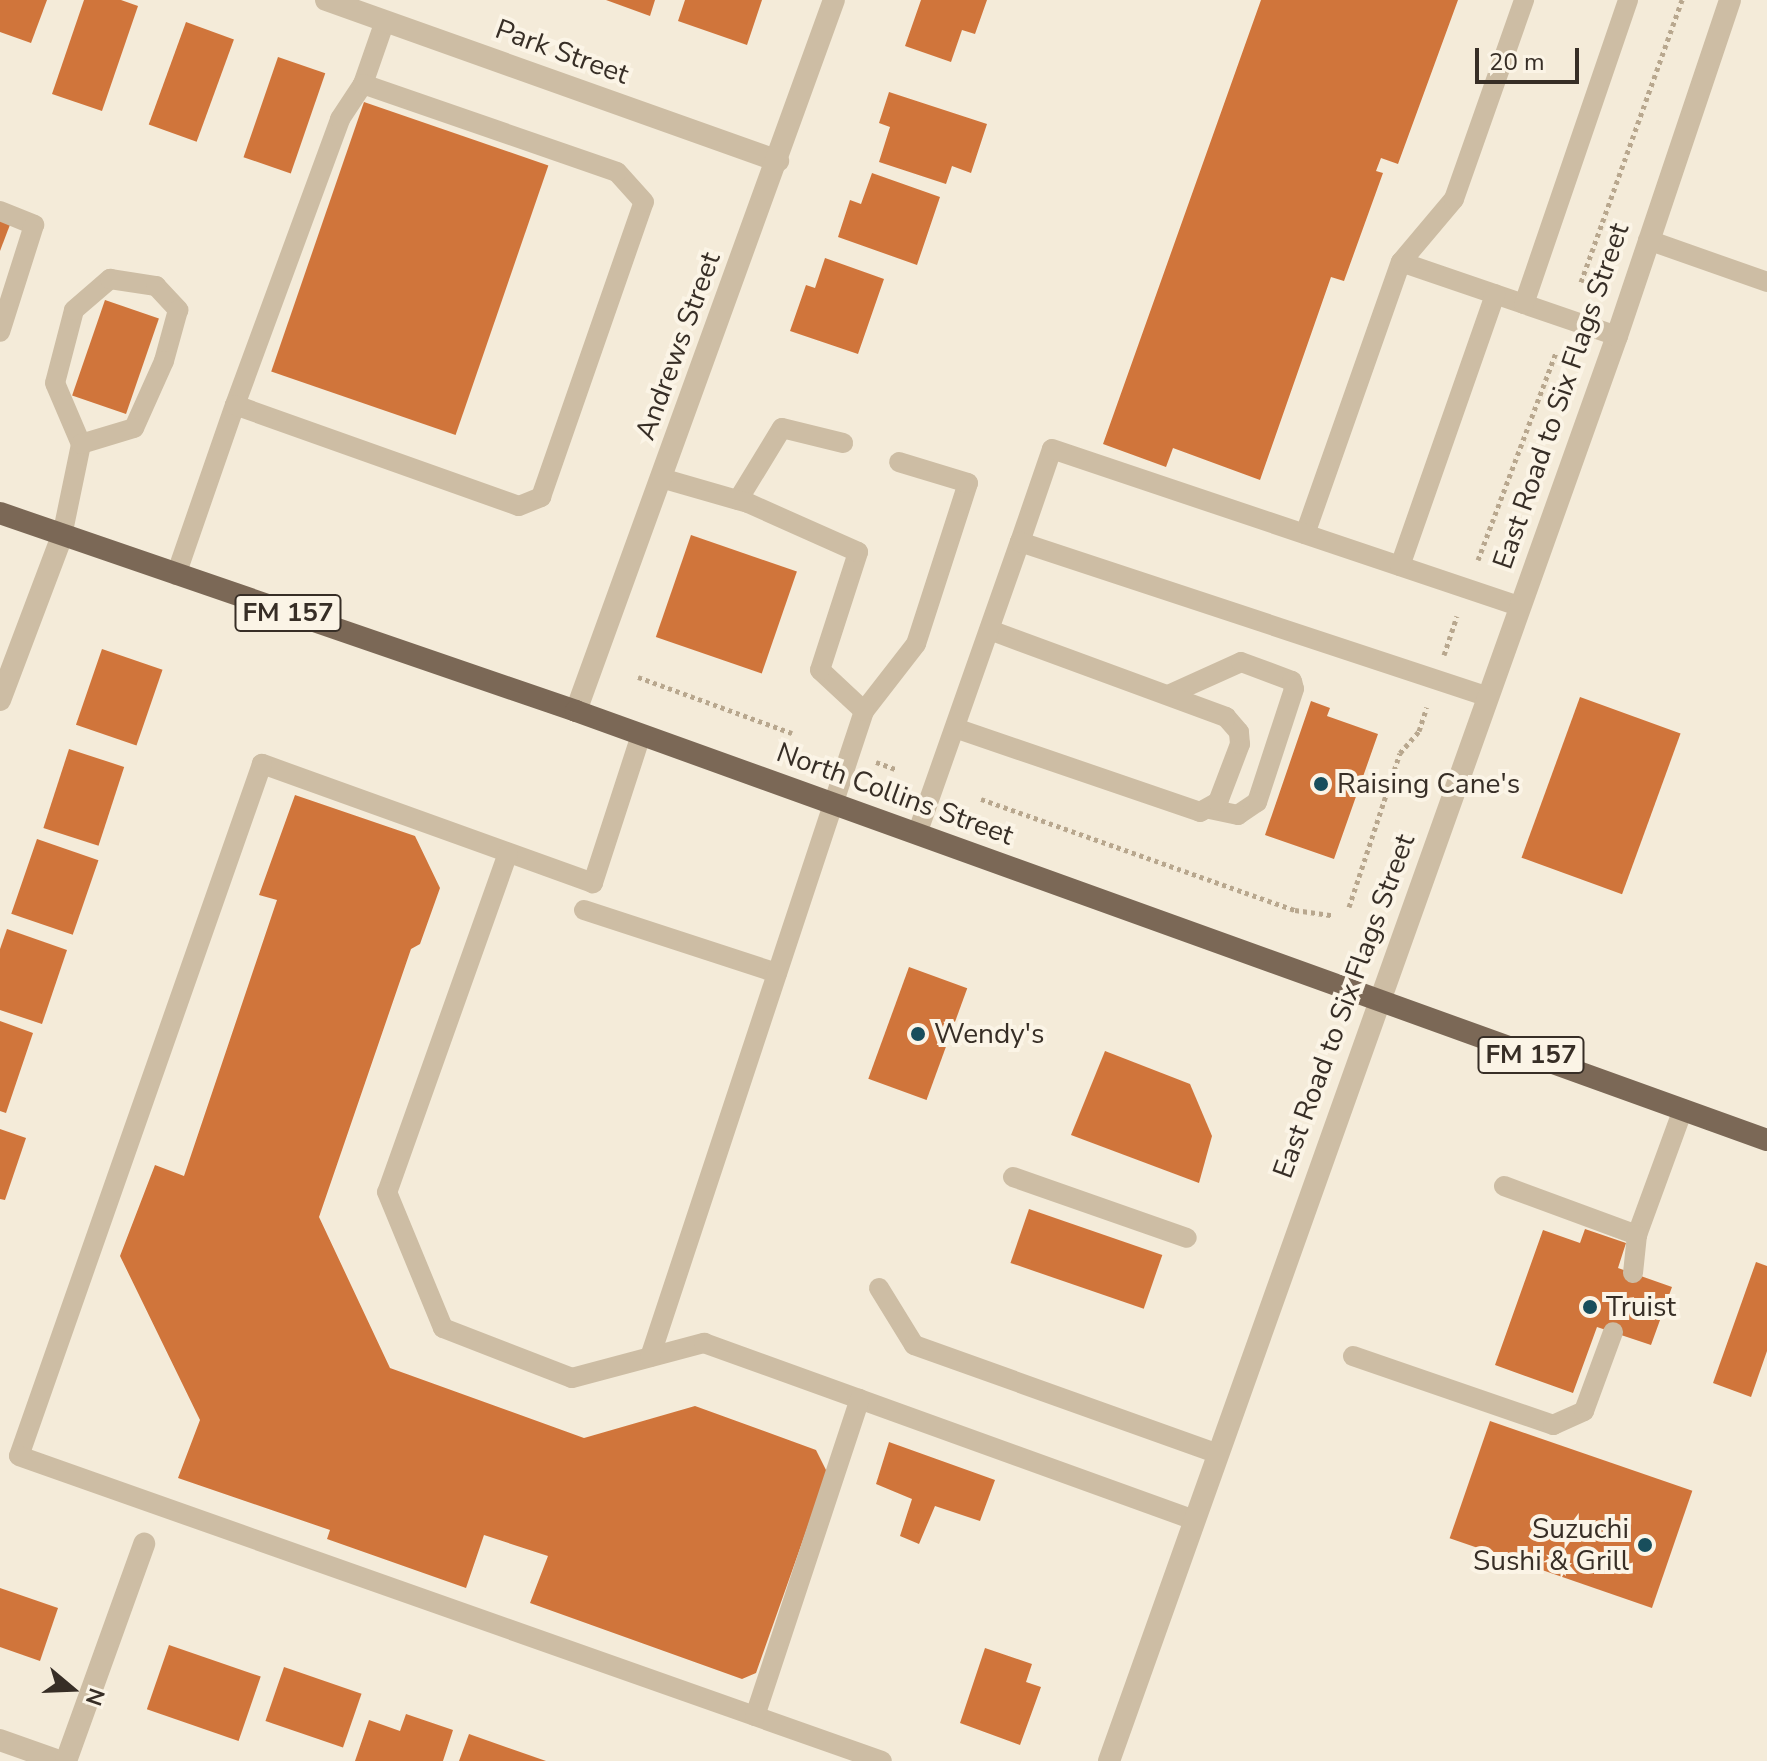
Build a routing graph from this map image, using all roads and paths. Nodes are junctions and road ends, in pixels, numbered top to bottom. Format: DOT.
graph roads {
  1 [pos="326,0"];
  2 [pos="834,0"];
  3 [pos="1524,0"];
  4 [pos="1628,0"];
  5 [pos="1682,0"];
  6 [pos="1730,0"];
  7 [pos="385,21"];
  8 [pos="363,84"];
  9 [pos="778,161"];
  10 [pos="0,211"];
  11 [pos="1648,240"];
  12 [pos="1401,262"];
  13 [pos="1581,282"];
  14 [pos="1767,282"];
  15 [pos="1495,294"];
  16 [pos="1524,304"];
  17 [pos="0,332"];
  18 [pos="1617,336"];
  19 [pos="1556,353"];
  20 [pos="235,405"];
  21 [pos="843,443"];
  22 [pos="81,444"];
  23 [pos="899,462"];
  24 [pos="661,478"];
  25 [pos="738,500"];
  26 [pos="0,513"];
  27 [pos="1305,534"];
  28 [pos="62,536"];
  29 [pos="1020,542"];
  30 [pos="1478,560"];
  31 [pos="1400,566"];
  32 [pos="176,575"];
  33 [pos="1519,606"];
  34 [pos="1457,616"];
  35 [pos="989,630"];
  36 [pos="1442,659"];
  37 [pos="638,677"];
  38 [pos="1168,695"];
  39 [pos="1487,696"];
  40 [pos="0,700"];
  41 [pos="1427,707"];
  42 [pos="576,711"];
  43 [pos="864,711"];
  44 [pos="955,728"];
  45 [pos="792,733"];
  46 [pos="641,735"];
  47 [pos="876,762"];
  48 [pos="898,770"];
  49 [pos="981,799"];
  50 [pos="833,804"];
  51 [pos="1210,809"];
  52 [pos="917,834"];
  53 [pos="508,853"];
  54 [pos="1349,907"];
  55 [pos="584,910"];
  56 [pos="1332,915"];
  57 [pos="777,973"];
  58 [pos="1378,1000"];
  59 [pos="1683,1109"];
  60 [pos="1767,1140"];
  61 [pos="1013,1177"];
  62 [pos="1504,1186"];
  63 [pos="1637,1235"];
  64 [pos="1187,1238"];
  65 [pos="1633,1273"];
  66 [pos="879,1288"];
  67 [pos="1613,1332"];
  68 [pos="1353,1356"];
  69 [pos="650,1357"];
  70 [pos="860,1399"];
  71 [pos="1218,1454"];
  72 [pos="1194,1520"];
  73 [pos="144,1544"];
  74 [pos="755,1716"];
  75 [pos="0,1740"];
  76 [pos="59,1761"];
  77 [pos="66,1761"];
  78 [pos="882,1761"];
  79 [pos="1109,1761"];
  1 -- 7 [label="street, Park Street"];
  2 -- 9 [label="street, Andrews Street"];
  3 -- 12 [label="lane"];
  4 -- 16 [label="lane"];
  5 -- 13 [label="path"];
  6 -- 11 [label="street, East Road to Six Flags Street"];
  7 -- 8 [label="lane"];
  7 -- 9 [label="street, Park Street"];
  8 -- 20 [label="lane"];
  8 -- 20 [label="lane"];
  9 -- 24 [label="street, Andrews Street"];
  10 -- 17 [label="lane"];
  11 -- 14 [label="lane"];
  11 -- 18 [label="street, East Road to Six Flags Street"];
  12 -- 15 [label="lane"];
  12 -- 27 [label="lane"];
  15 -- 16 [label="lane"];
  15 -- 31 [label="lane"];
  16 -- 18 [label="lane"];
  18 -- 33 [label="street, East Road to Six Flags Street"];
  19 -- 30 [label="path"];
  20 -- 32 [label="lane"];
  21 -- 25 [label="lane"];
  22 -- 22 [label="lane"];
  22 -- 28 [label="lane"];
  23 -- 43 [label="lane"];
  24 -- 25 [label="lane"];
  24 -- 42 [label="street, Andrews Street"];
  25 -- 43 [label="lane"];
  26 -- 28 [label="main road, North Collins Street / FM 157"];
  27 -- 29 [label="lane"];
  27 -- 31 [label="lane"];
  28 -- 32 [label="main road, North Collins Street / FM 157"];
  28 -- 40 [label="street"];
  29 -- 35 [label="lane"];
  29 -- 39 [label="lane"];
  31 -- 33 [label="lane"];
  32 -- 42 [label="main road, North Collins Street / FM 157"];
  33 -- 39 [label="street, East Road to Six Flags Street"];
  34 -- 36 [label="path"];
  35 -- 38 [label="lane"];
  35 -- 44 [label="lane"];
  37 -- 45 [label="path"];
  38 -- 51 [label="lane"];
  38 -- 51 [label="lane"];
  39 -- 58 [label="street, East Road to Six Flags Street"];
  41 -- 54 [label="path"];
  42 -- 46 [label="main road, North Collins Street / FM 157"];
  43 -- 50 [label="lane"];
  44 -- 51 [label="lane"];
  44 -- 52 [label="lane"];
  46 -- 50 [label="main road, North Collins Street / FM 157"];
  46 -- 53 [label="lane"];
  47 -- 48 [label="path"];
  49 -- 56 [label="path"];
  50 -- 52 [label="main road, North Collins Street / FM 157"];
  50 -- 57 [label="lane"];
  52 -- 58 [label="main road, North Collins Street / FM 157"];
  53 -- 69 [label="lane"];
  53 -- 74 [label="lane"];
  55 -- 57 [label="lane"];
  57 -- 69 [label="lane"];
  58 -- 59 [label="main road, North Collins Street / FM 157"];
  58 -- 71 [label="street, East Road to Six Flags Street"];
  59 -- 60 [label="main road, North Collins Street / FM 157"];
  59 -- 63 [label="lane"];
  61 -- 64 [label="lane"];
  62 -- 63 [label="lane"];
  63 -- 65 [label="lane"];
  66 -- 71 [label="lane"];
  67 -- 68 [label="lane"];
  69 -- 70 [label="lane"];
  70 -- 72 [label="lane"];
  70 -- 74 [label="lane"];
  71 -- 72 [label="street, East Road to Six Flags Street"];
  72 -- 79 [label="street, East Road to Six Flags Street"];
  73 -- 77 [label="street"];
  74 -- 78 [label="lane"];
  75 -- 76 [label="street"];
}
